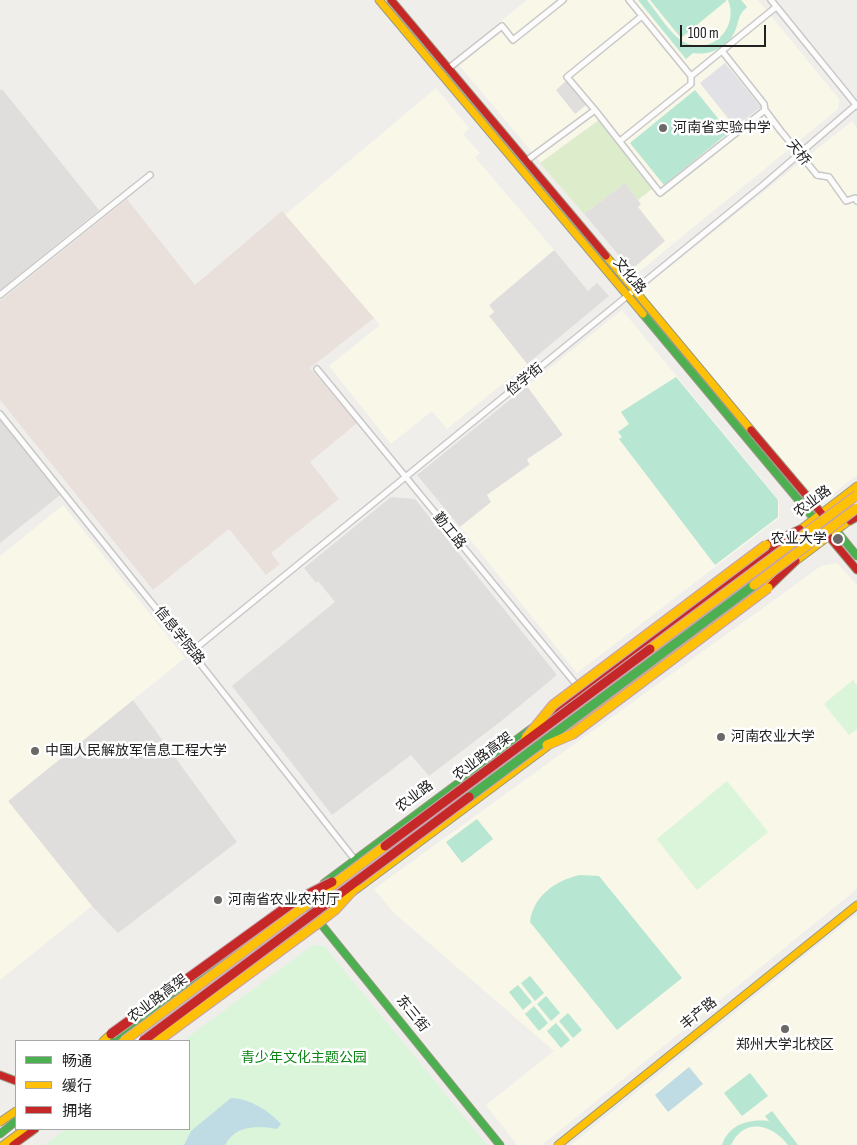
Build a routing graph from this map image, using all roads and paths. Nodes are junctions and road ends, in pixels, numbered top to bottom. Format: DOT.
graph roads {
  1 [pos="379,0"];
  2 [pos="391,0"];
  3 [pos="563,0"];
  4 [pos="629,0"];
  5 [pos="770,0"];
  6 [pos="776,7"];
  7 [pos="642,16"];
  8 [pos="722,51"];
  9 [pos="448,68"];
  10 [pos="691,76"];
  11 [pos="857,105"];
  12 [pos="595,110"];
  13 [pos="765,110"];
  14 [pos="620,141"];
  15 [pos="526,161"];
  16 [pos="150,175"];
  17 [pos="857,201"];
  18 [pos="631,293"];
  19 [pos="0,295"];
  20 [pos="317,369"];
  21 [pos="0,414"];
  22 [pos="406,477"];
  23 [pos="857,486"];
  24 [pos="857,495"];
  25 [pos="857,508"];
  26 [pos="817,516"];
  27 [pos="855,518"];
  28 [pos="800,529"];
  29 [pos="832,534"];
  30 [pos="857,556"];
  31 [pos="796,561"];
  32 [pos="857,570"];
  33 [pos="191,652"];
  34 [pos="582,692"];
  35 [pos="515,750"];
  36 [pos="535,750"];
  37 [pos="355,860"];
  38 [pos="352,872"];
  39 [pos="366,876"];
  40 [pos="301,900"];
  41 [pos="857,905"];
  42 [pos="317,919"];
  43 [pos="111,1038"];
  44 [pos="125,1040"];
  45 [pos="144,1040"];
  46 [pos="153,1040"];
  47 [pos="159,1040"];
  48 [pos="0,1075"];
  49 [pos="15,1081"];
  50 [pos="15,1112"];
  51 [pos="0,1122"];
  52 [pos="15,1123"];
  53 [pos="24,1130"];
  54 [pos="34,1130"];
  55 [pos="0,1134"];
  56 [pos="3,1145"];
  57 [pos="13,1145"];
  58 [pos="500,1145"];
  59 [pos="558,1145"];
  1 -- 18 [label="main road, 文化路"];
  2 -- 9 [label="main road, 文化路"];
  3 -- 9 [label="street"];
  4 -- 7 [label="street"];
  5 -- 6 [label="street"];
  6 -- 8 [label="street"];
  6 -- 11 [label="street"];
  7 -- 10 [label="street"];
  7 -- 12 [label="street"];
  8 -- 10 [label="street"];
  8 -- 13 [label="street, 天桥"];
  9 -- 15 [label="main road, 文化路"];
  10 -- 14 [label="street"];
  11 -- 18 [label="street, 俭学街"];
  12 -- 14 [label="street"];
  12 -- 15 [label="street"];
  13 -- 14 [label="street"];
  13 -- 17 [label="street, 天桥, bridge"];
  15 -- 18 [label="main road, 文化路"];
  16 -- 19 [label="street"];
  18 -- 22 [label="street, 俭学街"];
  18 -- 26 [label="main road, 文化路"];
  20 -- 22 [label="street, 勤工路"];
  21 -- 33 [label="street, 信息学院路"];
  22 -- 33 [label="street, 俭学街"];
  22 -- 34 [label="street, 勤工路"];
  23 -- 26 [label="main road, 农业路"];
  24 -- 35 [label="main road, 农业路高架, bridge"];
  25 -- 36 [label="main road, 农业路高架, bridge"];
  26 -- 28 [label="main road, 农业路"];
  26 -- 29 [label="main road, 文化路"];
  27 -- 29 [label="main road"];
  28 -- 34 [label="main road, 农业路"];
  28 -- 35 [label="main road, bridge"];
  29 -- 30 [label="main road, 文化路"];
  29 -- 31 [label="main road"];
  29 -- 32 [label="main road, 文化路"];
  31 -- 36 [label="main road, bridge"];
  31 -- 42 [label="main road"];
  33 -- 37 [label="street, 信息学院路"];
  34 -- 37 [label="main road, 农业路"];
  35 -- 38 [label="main road, 农业路高架, bridge"];
  36 -- 39 [label="main road, 农业路高架, bridge"];
  37 -- 40 [label="main road, 农业路"];
  38 -- 43 [label="main road, bridge"];
  38 -- 44 [label="main road, 农业路高架, bridge"];
  39 -- 45 [label="main road, 农业路高架, bridge"];
  39 -- 47 [label="main road, bridge"];
  40 -- 42 [label="main road, 东三街"];
  40 -- 43 [label="main road, 农业路"];
  41 -- 59 [label="main road, 丰产路"];
  42 -- 46 [label="main road"];
  42 -- 58 [label="main road, 东三街"];
  48 -- 49 [label="main road"];
  50 -- 51 [label="main road"];
  52 -- 55 [label="main road"];
  53 -- 56 [label="main road"];
  54 -- 57 [label="main road"];
}
